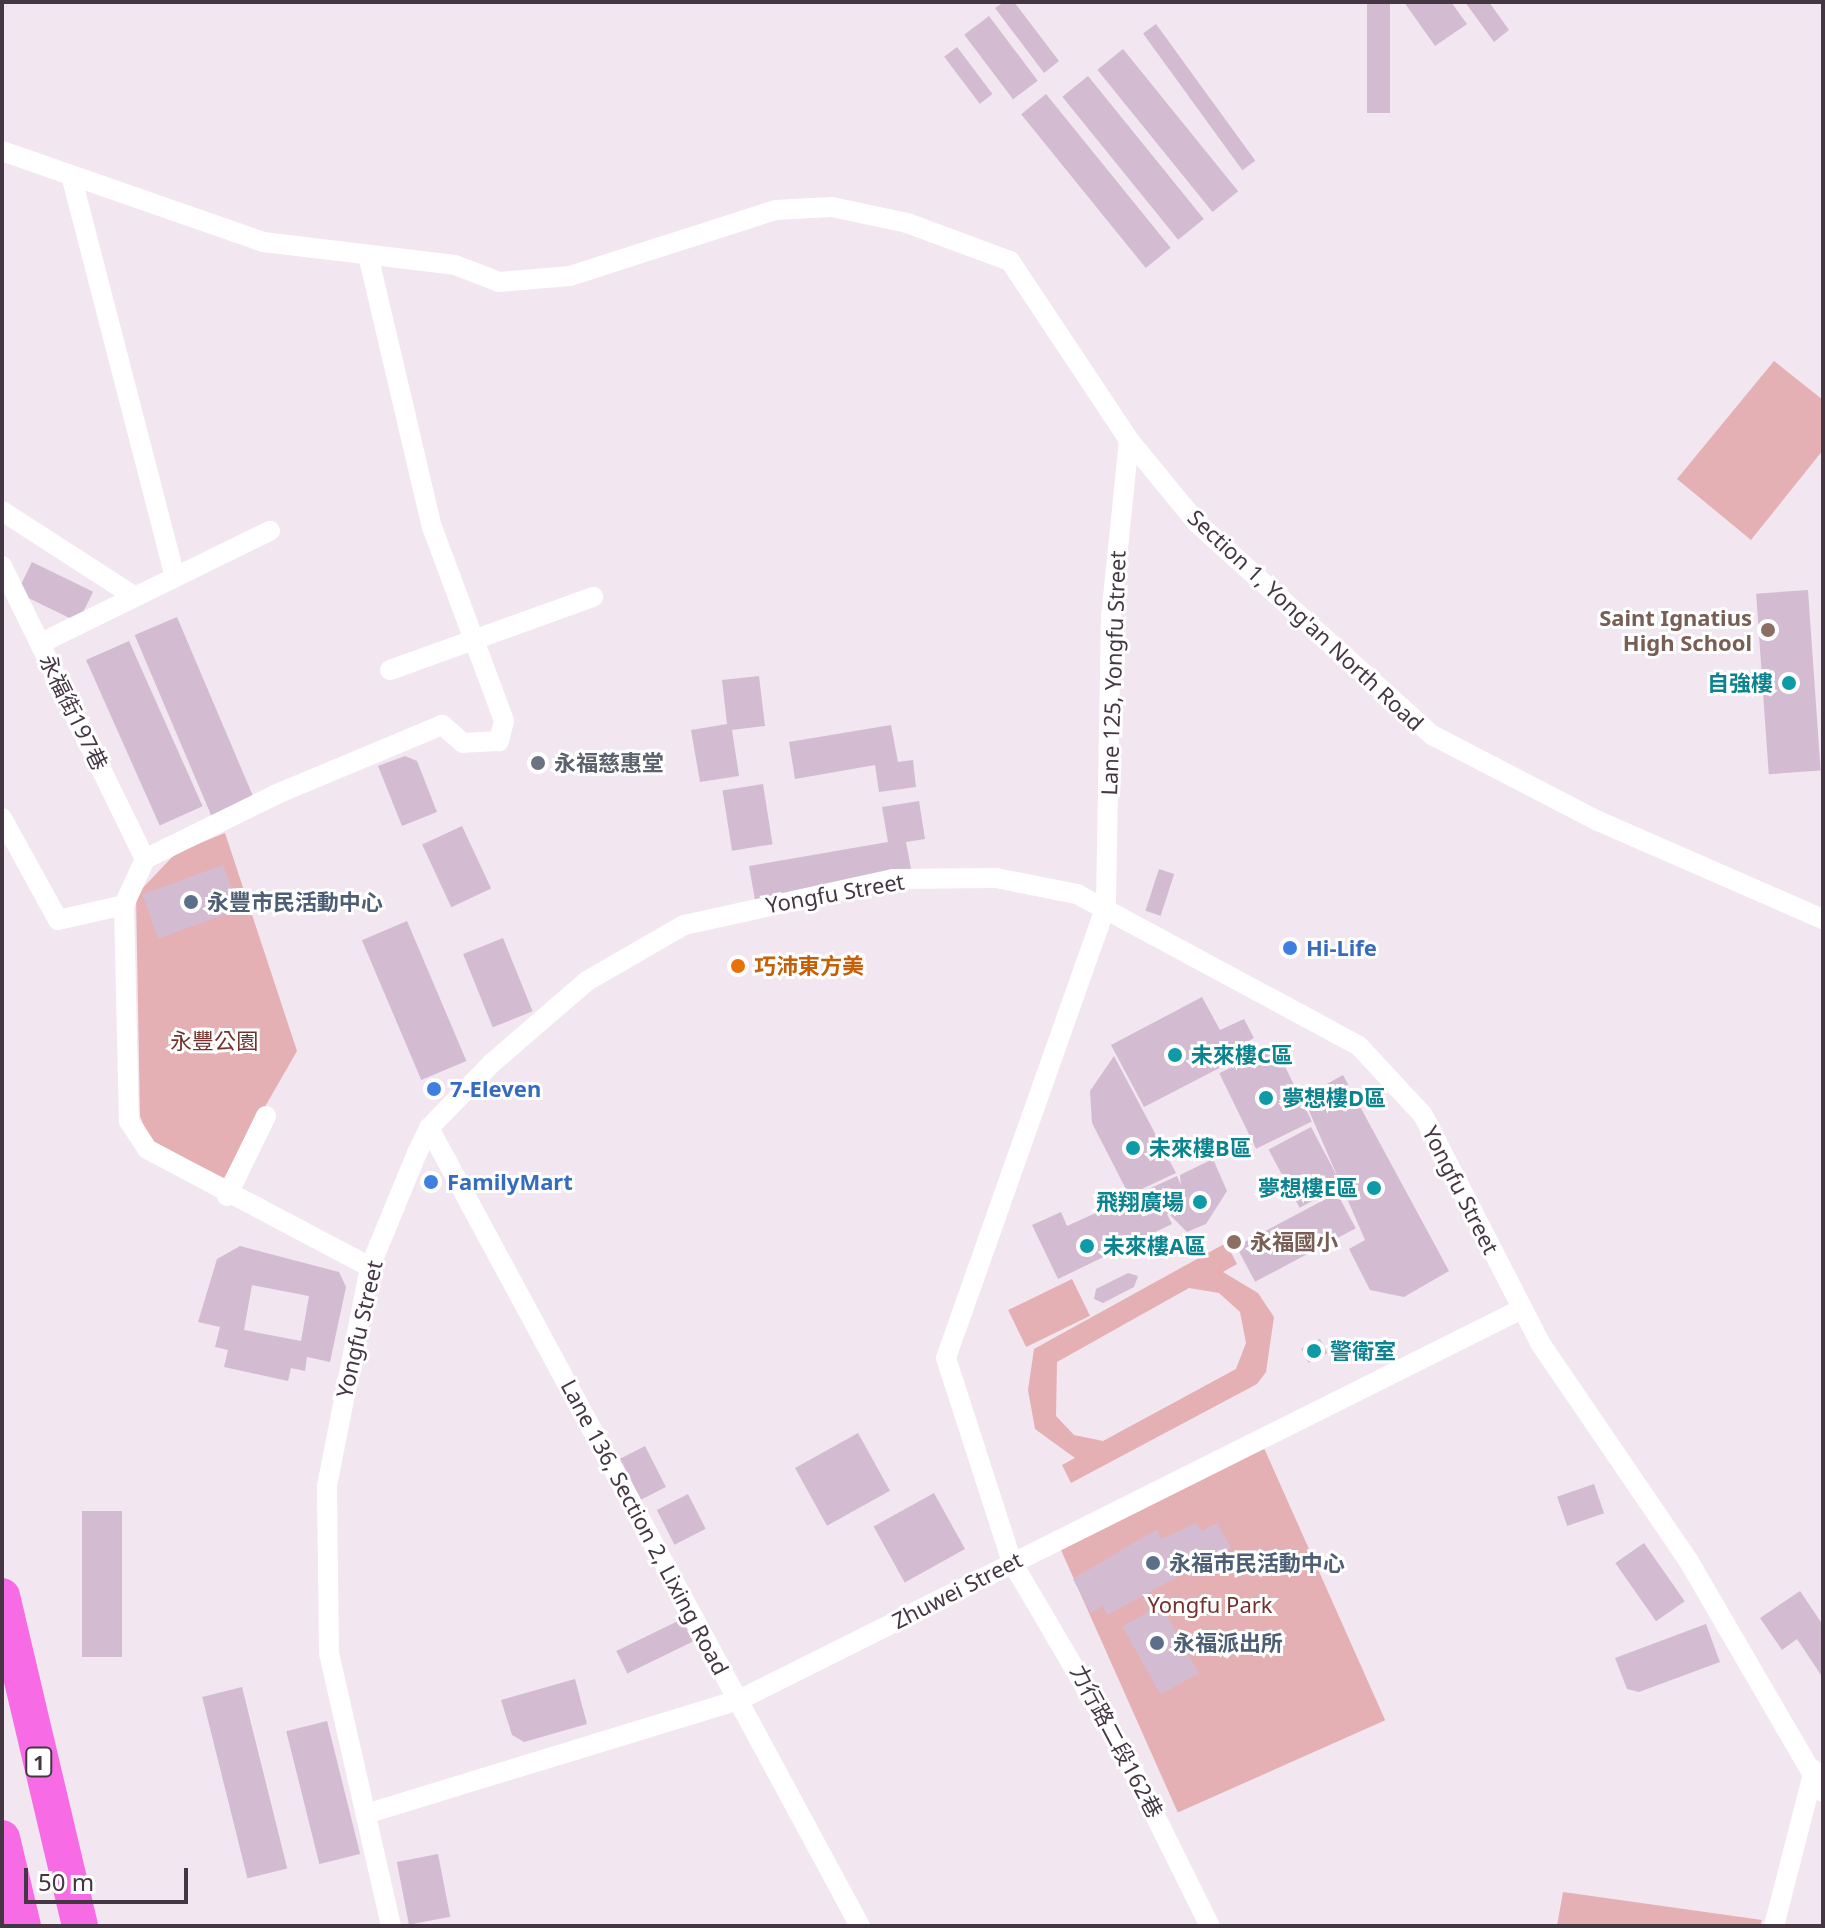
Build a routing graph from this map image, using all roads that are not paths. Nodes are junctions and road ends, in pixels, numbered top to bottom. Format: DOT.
graph roads {
  1 [pos="2,151"];
  2 [pos="72,179"];
  3 [pos="368,255"];
  4 [pos="1129,440"];
  5 [pos="2,511"];
  6 [pos="270,531"];
  7 [pos="2,566"];
  8 [pos="175,577"];
  9 [pos="134,596"];
  10 [pos="593,597"];
  11 [pos="472,635"];
  12 [pos="41,643"];
  13 [pos="390,670"];
  14 [pos="2,818"];
  15 [pos="145,859"];
  16 [pos="124,905"];
  17 [pos="1106,906"];
  18 [pos="1823,919"];
  19 [pos="266,1116"];
  20 [pos="429,1128"];
  21 [pos="227,1196"];
  22 [pos="370,1267"];
  23 [pos="1522,1309"];
  24 [pos="1012,1562"];
  25 [pos="2,1596"];
  26 [pos="739,1700"];
  27 [pos="1814,1770"];
  28 [pos="1823,1792"];
  29 [pos="369,1813"];
  30 [pos="2,1838"];
  31 [pos="23,1926"];
  32 [pos="80,1926"];
  33 [pos="391,1926"];
  34 [pos="860,1926"];
  35 [pos="1210,1926"];
  36 [pos="1774,1926"];
  1 -- 2 [label="street, Section 1, Yong'an North Road"];
  2 -- 3 [label="street, Section 1, Yong'an North Road"];
  2 -- 8 [label="street"];
  3 -- 4 [label="street, Section 1, Yong'an North Road"];
  3 -- 11 [label="street"];
  4 -- 17 [label="street, Lane 125, Yongfu Street"];
  4 -- 18 [label="street, Section 1, Yong'an North Road"];
  5 -- 9 [label="street"];
  6 -- 8 [label="street"];
  7 -- 12 [label="street, 永福街197巷"];
  8 -- 9 [label="street"];
  9 -- 12 [label="street"];
  10 -- 11 [label="street"];
  11 -- 13 [label="street"];
  11 -- 15 [label="street"];
  12 -- 15 [label="street, 永福街197巷"];
  14 -- 16 [label="street"];
  15 -- 16 [label="street"];
  16 -- 21 [label="street"];
  17 -- 20 [label="street, Yongfu Street"];
  17 -- 23 [label="street, Yongfu Street"];
  17 -- 24 [label="street, Lane 125, Yongfu Street"];
  19 -- 21 [label="street"];
  20 -- 22 [label="street, Yongfu Street"];
  20 -- 26 [label="street, Lane 136, Section 2, Lixing Road"];
  21 -- 22 [label="street"];
  22 -- 29 [label="street, Yongfu Street"];
  23 -- 24 [label="street, Zhuwei Street"];
  23 -- 27 [label="street, Yongfu Street"];
  24 -- 26 [label="street, Zhuwei Street"];
  24 -- 35 [label="street, 力行路二段162巷"];
  25 -- 32 [label="highway, 1"];
  26 -- 29 [label="street, Zhuwei Street"];
  26 -- 34 [label="street, Lane 136, Section 2, Lixing Road"];
  27 -- 28 [label="street, Yongfu Street"];
  27 -- 36 [label="street"];
  29 -- 33 [label="street, Yongfu Street"];
  30 -- 31 [label="highway"];
}
